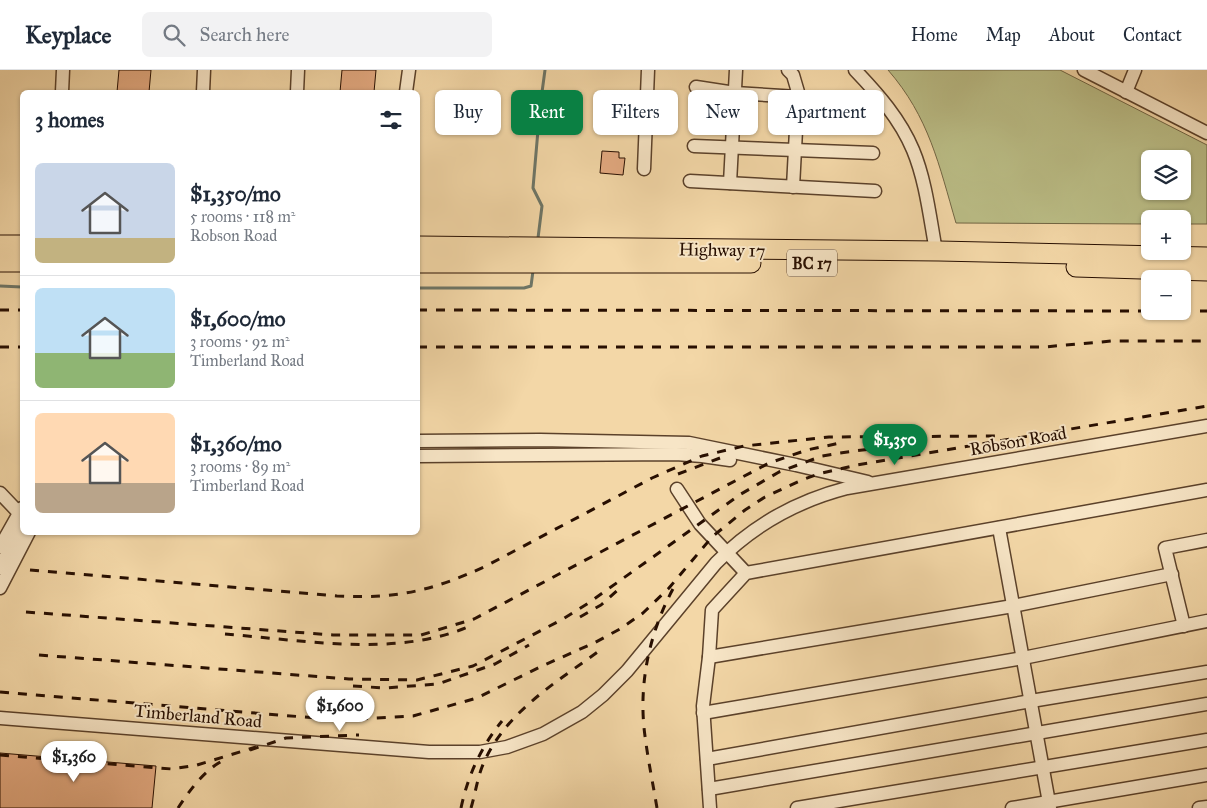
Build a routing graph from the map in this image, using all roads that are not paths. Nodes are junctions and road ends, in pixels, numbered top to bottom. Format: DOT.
graph roads {
  1 [pos="63,70"];
  2 [pos="204,70"];
  3 [pos="298,70"];
  4 [pos="409,70"];
  5 [pos="648,70"];
  6 [pos="736,70"];
  7 [pos="788,70"];
  8 [pos="855,70"];
  9 [pos="1084,70"];
  10 [pos="1135,70"];
  11 [pos="696,87"];
  12 [pos="62,90"];
  13 [pos="203,90"];
  14 [pos="297,90"];
  15 [pos="406,90"];
  16 [pos="716,90"];
  17 [pos="735,90"];
  18 [pos="797,90"];
  19 [pos="1126,92"];
  20 [pos="1207,133"];
  21 [pos="733,135"];
  22 [pos="796,135"];
  23 [pos="694,146"];
  24 [pos="732,147"];
  25 [pos="795,150"];
  26 [pos="873,153"];
  27 [pos="644,169"];
  28 [pos="690,181"];
  29 [pos="730,184"];
  30 [pos="794,187"];
  31 [pos="875,191"];
  32 [pos="420,246"];
  33 [pos="6,248"];
  34 [pos="936,251"];
  35 [pos="1207,257"];
  36 [pos="20,260"];
  37 [pos="420,263"];
  38 [pos="1207,271"];
  39 [pos="1207,426"];
  40 [pos="420,441"];
  41 [pos="420,456"];
  42 [pos="874,483"];
  43 [pos="857,486"];
  44 [pos="677,489"];
  45 [pos="1207,490"];
  46 [pos="0,493"];
  47 [pos="20,509"];
  48 [pos="20,512"];
  49 [pos="999,528"];
  50 [pos="20,529"];
  51 [pos="27,535"];
  52 [pos="1207,540"];
  53 [pos="0,546"];
  54 [pos="727,552"];
  55 [pos="0,568"];
  56 [pos="746,573"];
  57 [pos="1172,574"];
  58 [pos="0,588"];
  59 [pos="1013,606"];
  60 [pos="1207,621"];
  61 [pos="1184,626"];
  62 [pos="652,639"];
  63 [pos="709,657"];
  64 [pos="1023,658"];
  65 [pos="1207,672"];
  66 [pos="1031,701"];
  67 [pos="1207,704"];
  68 [pos="703,713"];
  69 [pos="0,718"];
  70 [pos="1036,733"];
  71 [pos="1207,740"];
  72 [pos="707,759"];
  73 [pos="1043,767"];
  74 [pos="1207,774"];
  75 [pos="709,789"];
  76 [pos="1050,805"];
  77 [pos="1207,807"];
  78 [pos="710,808"];
  79 [pos="797,808"];
  80 [pos="1012,808"];
  81 [pos="1199,808"];
  1 -- 12 [label="street"];
  2 -- 13 [label="street"];
  3 -- 14 [label="street"];
  4 -- 15 [label="street"];
  5 -- 27 [label="street"];
  6 -- 17 [label="street"];
  7 -- 18 [label="street"];
  8 -- 34 [label="street"];
  9 -- 19 [label="street"];
  10 -- 19 [label="street"];
  11 -- 16 [label="street"];
  19 -- 20 [label="street"];
  21 -- 24 [label="street"];
  22 -- 25 [label="street"];
  23 -- 24 [label="street"];
  24 -- 25 [label="street"];
  24 -- 29 [label="street"];
  25 -- 26 [label="street"];
  25 -- 30 [label="street"];
  28 -- 29 [label="street"];
  29 -- 30 [label="street"];
  30 -- 31 [label="street"];
  32 -- 34 [label="highway, Highway 17 / BC 17"];
  33 -- 36 [label="highway"];
  34 -- 35 [label="highway, Highway 17 / BC 17"];
  37 -- 38 [label="highway, Highway 17 / BC 17"];
  39 -- 42 [label="street, Robson Road"];
  40 -- 42 [label="street"];
  41 -- 43 [label="street"];
  42 -- 43 [label="street, Robson Road"];
  43 -- 54 [label="street, Robson Road"];
  44 -- 54 [label="street"];
  45 -- 49 [label="street"];
  46 -- 47 [label="street"];
  48 -- 53 [label="street"];
  49 -- 56 [label="street"];
  49 -- 59 [label="street"];
  50 -- 55 [label="street"];
  51 -- 58 [label="street"];
  52 -- 57 [label="street"];
  54 -- 56 [label="street"];
  54 -- 62 [label="street, Robson Road"];
  56 -- 63 [label="street"];
  57 -- 59 [label="street"];
  57 -- 61 [label="street"];
  59 -- 63 [label="street"];
  59 -- 64 [label="street"];
  60 -- 61 [label="street"];
  61 -- 64 [label="street"];
  62 -- 69 [label="street, Timberland Road"];
  63 -- 68 [label="street"];
  64 -- 66 [label="street"];
  64 -- 68 [label="street"];
  65 -- 66 [label="street"];
  66 -- 70 [label="street"];
  66 -- 72 [label="street"];
  67 -- 70 [label="street"];
  68 -- 72 [label="street"];
  70 -- 73 [label="street"];
  70 -- 75 [label="street"];
  71 -- 73 [label="street"];
  72 -- 75 [label="street"];
  73 -- 76 [label="street"];
  73 -- 79 [label="street"];
  74 -- 76 [label="street"];
  75 -- 78 [label="street"];
  76 -- 80 [label="street"];
  77 -- 81 [label="street"];
}
